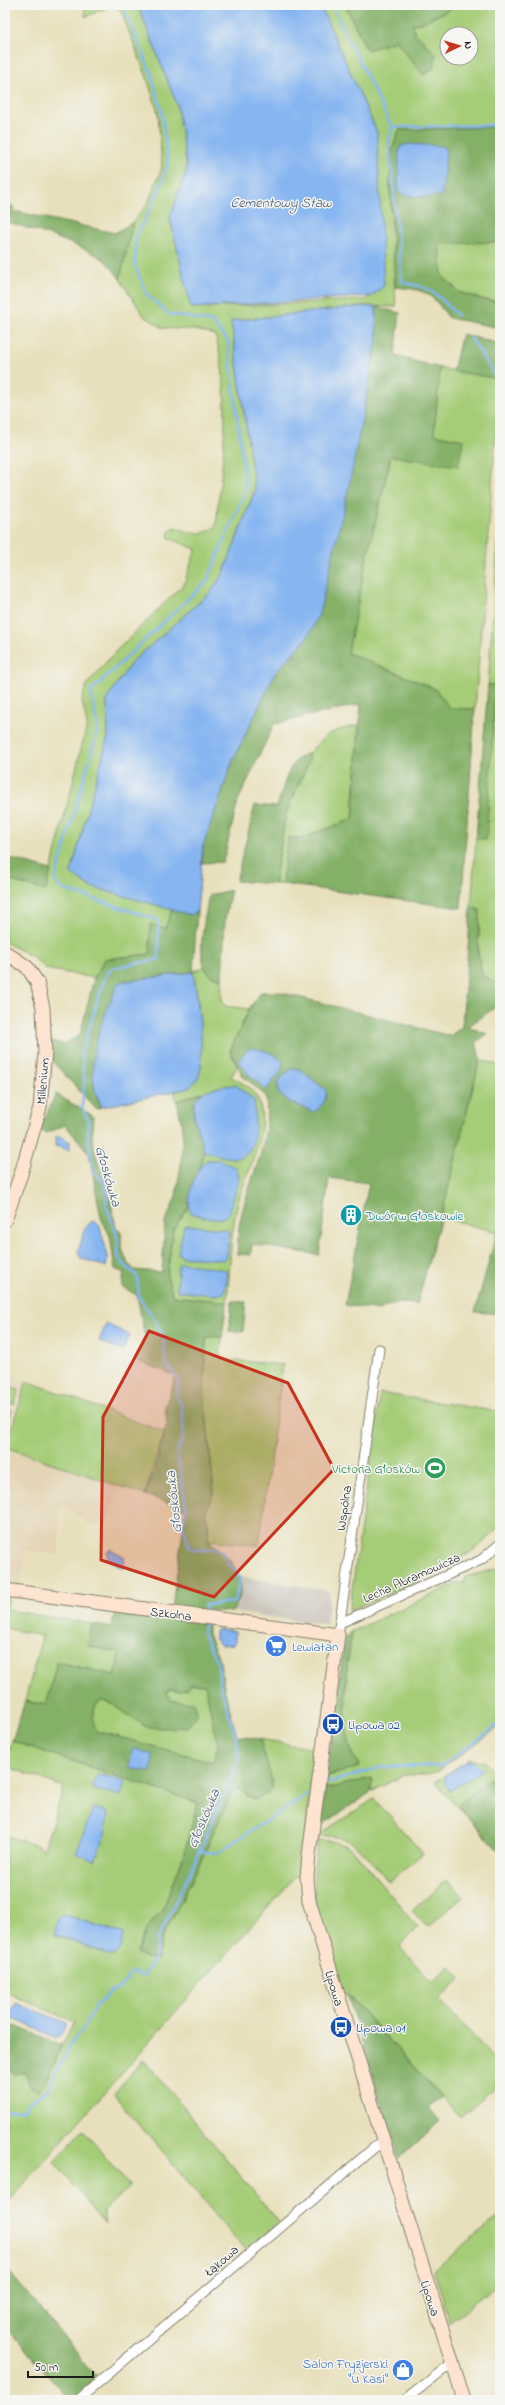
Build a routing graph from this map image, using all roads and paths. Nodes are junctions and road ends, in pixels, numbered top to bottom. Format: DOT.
graph roads {
  1 [pos="5,952"];
  2 [pos="5,1220"];
  3 [pos="379,1349"];
  4 [pos="500,1544"];
  5 [pos="5,1590"];
  6 [pos="339,1629"];
  7 [pos="382,2141"];
  8 [pos="452,2363"];
  9 [pos="78,2400"];
  10 [pos="405,2400"];
  11 [pos="464,2400"];
  1 -- 2 [label="street, Millenium"];
  3 -- 6 [label="street, Wspólna"];
  4 -- 6 [label="street, Lecha Abramowicza"];
  5 -- 6 [label="street, Szkolna"];
  6 -- 7 [label="street, Lipowa"];
  7 -- 8 [label="street, Lipowa"];
  7 -- 9 [label="street, Łąkowa"];
  8 -- 10 [label="street"];
  8 -- 11 [label="street, Lipowa"];
}
